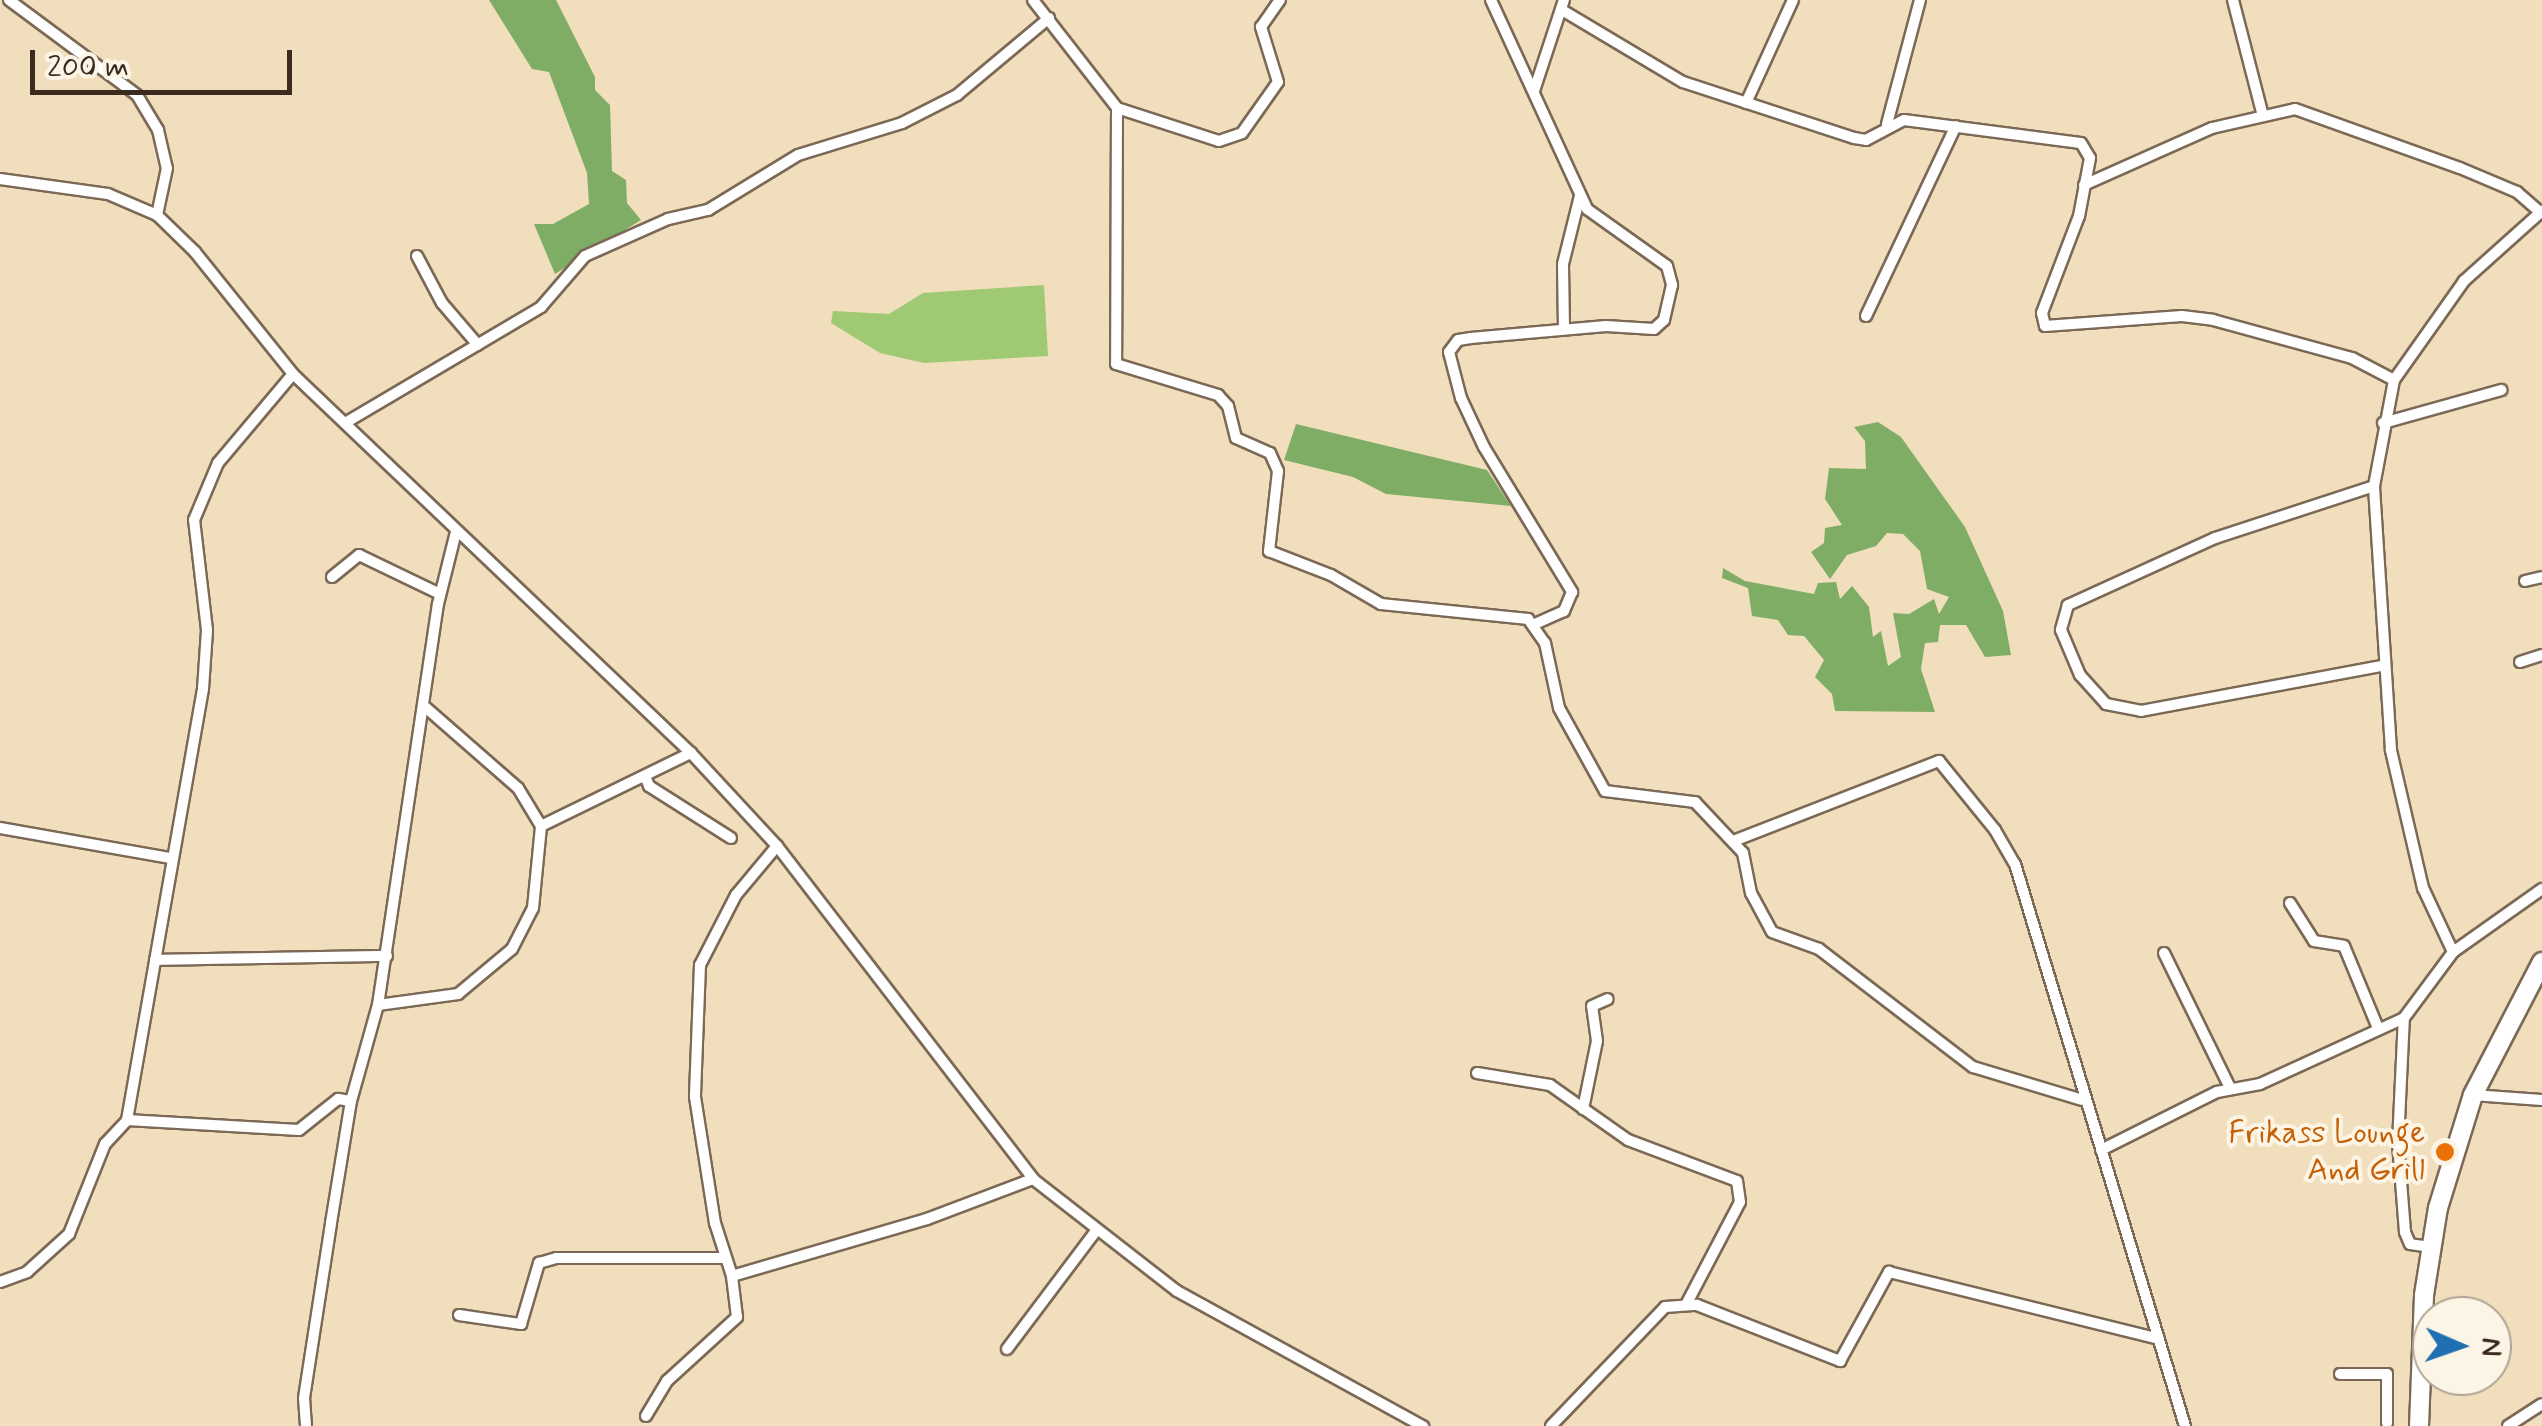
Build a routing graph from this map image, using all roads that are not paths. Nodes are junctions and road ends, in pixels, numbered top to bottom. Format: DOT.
graph roads {
  1 [pos="9,0"];
  2 [pos="1033,0"];
  3 [pos="1280,0"];
  4 [pos="1491,0"];
  5 [pos="1793,0"];
  6 [pos="1920,0"];
  7 [pos="2234,0"];
  8 [pos="1563,5"];
  9 [pos="1048,18"];
  10 [pos="1534,92"];
  11 [pos="1746,103"];
  12 [pos="1117,108"];
  13 [pos="2262,112"];
  14 [pos="1887,124"];
  15 [pos="1956,126"];
  16 [pos="0,179"];
  17 [pos="2084,185"];
  18 [pos="1580,195"];
  19 [pos="2541,212"];
  20 [pos="157,215"];
  21 [pos="417,256"];
  22 [pos="1866,316"];
  23 [pos="1564,329"];
  24 [pos="478,345"];
  25 [pos="292,374"];
  26 [pos="2394,380"];
  27 [pos="2501,390"];
  28 [pos="345,423"];
  29 [pos="2383,424"];
  30 [pos="2374,486"];
  31 [pos="456,532"];
  32 [pos="332,576"];
  33 [pos="2542,578"];
  34 [pos="2525,581"];
  35 [pos="440,594"];
  36 [pos="1535,624"];
  37 [pos="2542,655"];
  38 [pos="2520,662"];
  39 [pos="2381,666"];
  40 [pos="424,706"];
  41 [pos="692,753"];
  42 [pos="646,776"];
  43 [pos="541,826"];
  44 [pos="0,828"];
  45 [pos="731,838"];
  46 [pos="1736,840"];
  47 [pos="777,846"];
  48 [pos="171,858"];
  49 [pos="2542,889"];
  50 [pos="2290,902"];
  51 [pos="2453,952"];
  52 [pos="2164,953"];
  53 [pos="387,956"];
  54 [pos="155,960"];
  55 [pos="2542,962"];
  56 [pos="1608,998"];
  57 [pos="378,1004"];
  58 [pos="2404,1018"];
  59 [pos="2378,1028"];
  60 [pos="1477,1073"];
  61 [pos="2230,1088"];
  62 [pos="2473,1095"];
  63 [pos="2082,1100"];
  64 [pos="2542,1100"];
  65 [pos="352,1101"];
  66 [pos="1584,1109"];
  67 [pos="127,1120"];
  68 [pos="2101,1150"];
  69 [pos="1033,1179"];
  70 [pos="1096,1231"];
  71 [pos="2431,1247"];
  72 [pos="724,1258"];
  73 [pos="732,1276"];
  74 [pos="0,1282"];
  75 [pos="1687,1302"];
  76 [pos="459,1314"];
  77 [pos="2159,1338"];
  78 [pos="1008,1349"];
  79 [pos="2340,1374"];
  80 [pos="2542,1404"];
  81 [pos="646,1416"];
  82 [pos="2386,1425"];
  83 [pos="306,1426"];
  84 [pos="1424,1426"];
  85 [pos="1550,1426"];
  86 [pos="2185,1426"];
  87 [pos="2419,1426"];
  88 [pos="2508,1426"];
  1 -- 20 [label="street"];
  2 -- 9 [label="street"];
  3 -- 12 [label="street"];
  4 -- 10 [label="street"];
  5 -- 11 [label="street"];
  6 -- 14 [label="street"];
  7 -- 13 [label="street"];
  8 -- 10 [label="street"];
  8 -- 11 [label="street"];
  9 -- 12 [label="street"];
  9 -- 24 [label="street"];
  10 -- 18 [label="street"];
  11 -- 14 [label="street"];
  12 -- 36 [label="street"];
  13 -- 17 [label="street"];
  13 -- 19 [label="street"];
  14 -- 15 [label="street"];
  15 -- 17 [label="street"];
  15 -- 22 [label="street"];
  16 -- 20 [label="street"];
  17 -- 26 [label="street"];
  18 -- 23 [label="street"];
  18 -- 23 [label="street"];
  19 -- 26 [label="street"];
  20 -- 25 [label="street"];
  21 -- 24 [label="street"];
  23 -- 36 [label="street"];
  24 -- 28 [label="street"];
  25 -- 28 [label="street"];
  25 -- 48 [label="street"];
  26 -- 29 [label="street"];
  27 -- 29 [label="street"];
  28 -- 31 [label="street"];
  29 -- 30 [label="street"];
  30 -- 39 [label="street"];
  30 -- 39 [label="street"];
  31 -- 35 [label="street"];
  31 -- 41 [label="street"];
  32 -- 35 [label="street"];
  33 -- 34 [label="street"];
  35 -- 40 [label="street"];
  36 -- 46 [label="street"];
  37 -- 38 [label="street"];
  39 -- 51 [label="street"];
  40 -- 43 [label="street"];
  40 -- 53 [label="street"];
  41 -- 42 [label="street"];
  41 -- 47 [label="street"];
  42 -- 43 [label="street"];
  42 -- 45 [label="street"];
  43 -- 57 [label="street"];
  44 -- 48 [label="street"];
  46 -- 63 [label="street"];
  46 -- 63 [label="street"];
  47 -- 69 [label="street"];
  47 -- 72 [label="street"];
  48 -- 54 [label="street"];
  49 -- 51 [label="street"];
  50 -- 59 [label="street"];
  51 -- 58 [label="street"];
  52 -- 61 [label="street"];
  53 -- 54 [label="street"];
  53 -- 57 [label="street"];
  54 -- 67 [label="street"];
  55 -- 62 [label="highway"];
  56 -- 66 [label="street"];
  57 -- 65 [label="street"];
  58 -- 59 [label="street"];
  58 -- 71 [label="street"];
  59 -- 61 [label="street"];
  60 -- 66 [label="street"];
  61 -- 68 [label="street"];
  62 -- 64 [label="street"];
  62 -- 71 [label="highway"];
  63 -- 68 [label="street"];
  65 -- 67 [label="street"];
  65 -- 83 [label="street"];
  66 -- 75 [label="street"];
  67 -- 74 [label="street"];
  68 -- 77 [label="street"];
  69 -- 70 [label="street"];
  69 -- 73 [label="street"];
  70 -- 78 [label="street"];
  70 -- 84 [label="street"];
  71 -- 87 [label="highway"];
  72 -- 73 [label="street"];
  72 -- 76 [label="street"];
  73 -- 81 [label="street"];
  75 -- 77 [label="street"];
  75 -- 85 [label="street"];
  77 -- 86 [label="street"];
  79 -- 82 [label="street"];
  80 -- 88 [label="street"];
}
